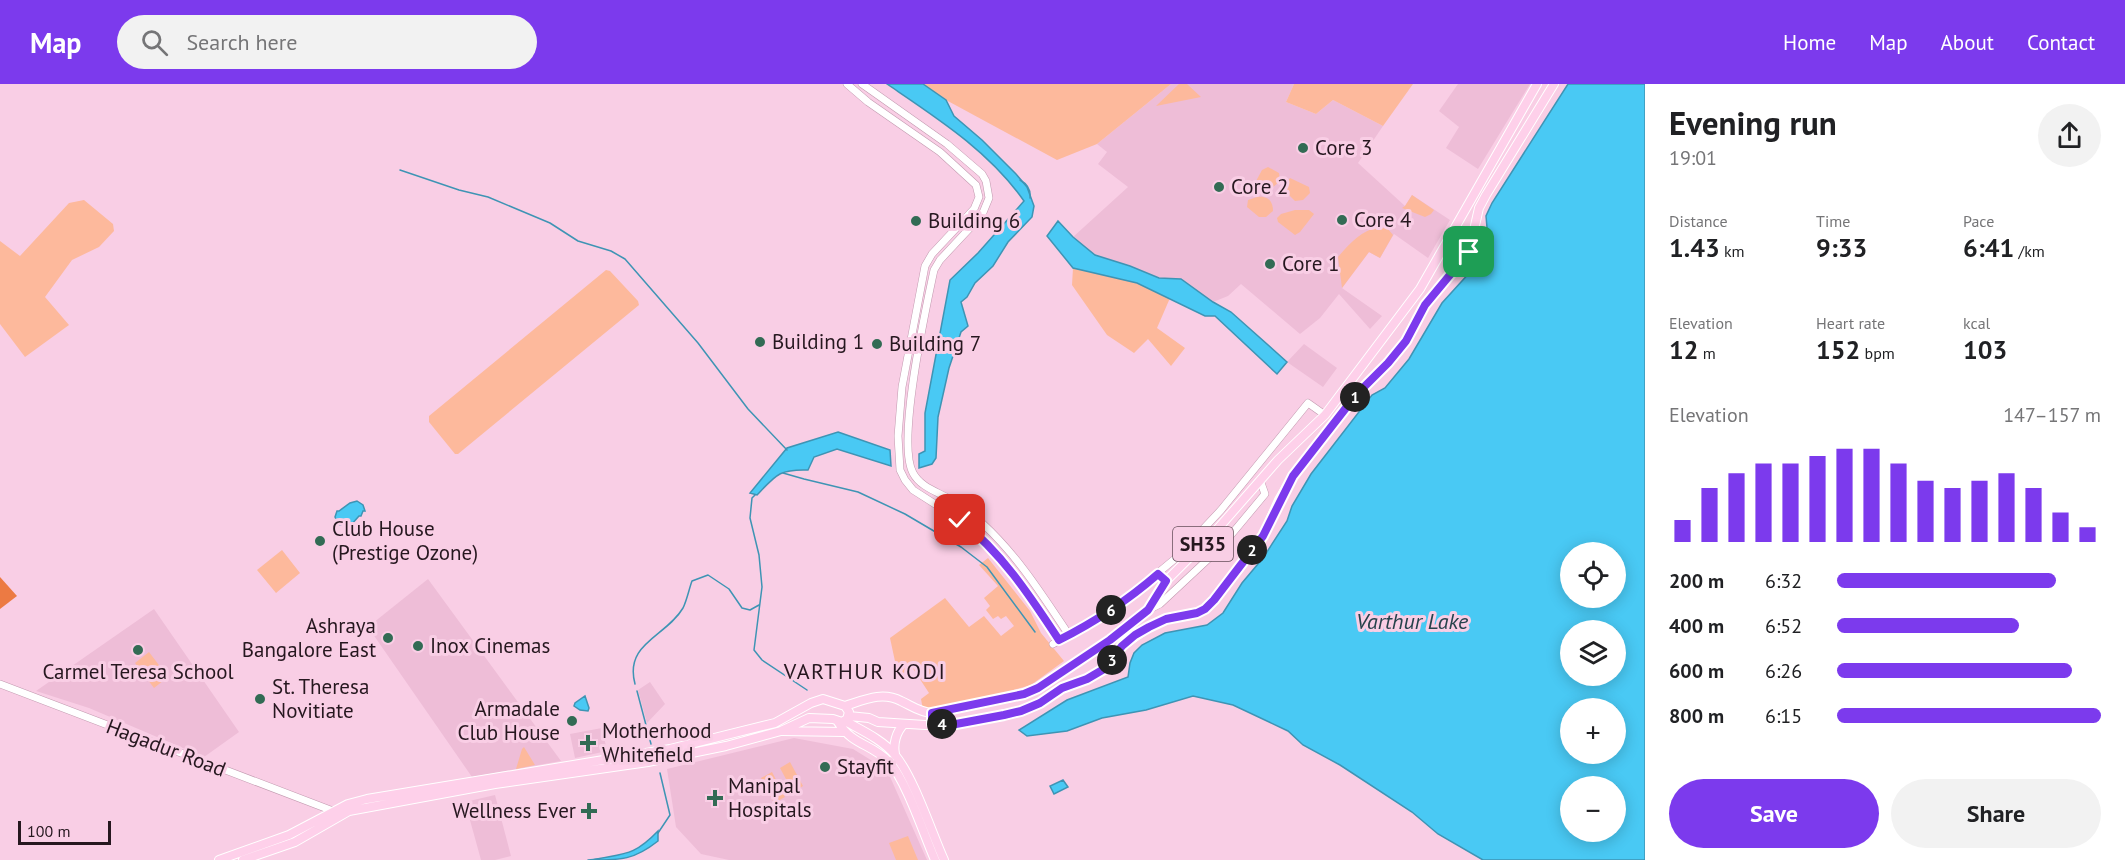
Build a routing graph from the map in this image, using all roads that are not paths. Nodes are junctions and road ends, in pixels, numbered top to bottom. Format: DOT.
graph roads {
  1 [pos="847,84"];
  2 [pos="862,84"];
  3 [pos="1537,84"];
  4 [pos="1554,84"];
  5 [pos="885,101"];
  6 [pos="879,110"];
  7 [pos="1325,415"];
  8 [pos="899,418"];
  9 [pos="909,419"];
  10 [pos="898,455"];
  11 [pos="908,455"];
  12 [pos="1260,480"];
  13 [pos="1010,551"];
  14 [pos="1001,558"];
  15 [pos="1158,574"];
  16 [pos="1166,581"];
  17 [pos="1148,610"];
  18 [pos="1070,635"];
  19 [pos="0,684"];
  20 [pos="932,713"];
  21 [pos="841,715"];
  22 [pos="904,724"];
  23 [pos="932,724"];
  24 [pos="781,731"];
  25 [pos="844,732"];
  26 [pos="895,754"];
  27 [pos="336,814"];
  28 [pos="219,860"];
  29 [pos="243,860"];
  30 [pos="935,860"];
  31 [pos="944,860"];
  1 -- 6 [label="street"];
  2 -- 5 [label="street"];
  3 -- 7 [label="main road, SH35"];
  4 -- 23 [label="main road, SH35"];
  5 -- 6 [label="street"];
  5 -- 9 [label="street"];
  6 -- 8 [label="street"];
  7 -- 12 [label="main road, SH35"];
  7 -- 15 [label="street"];
  8 -- 9 [label="street"];
  8 -- 10 [label="street"];
  9 -- 11 [label="street"];
  10 -- 11 [label="street"];
  10 -- 14 [label="street"];
  11 -- 13 [label="street"];
  12 -- 16 [label="main road, SH35"];
  12 -- 17 [label="street, SH35"];
  13 -- 14 [label="street"];
  13 -- 18 [label="street"];
  14 -- 18 [label="street"];
  15 -- 16 [label="street"];
  15 -- 18 [label="street"];
  16 -- 17 [label="main road, SH35"];
  17 -- 20 [label="main road, SH35"];
  19 -- 27 [label="street, Hagadur Road"];
  20 -- 21 [label="main road, SH35"];
  20 -- 23 [label="main road"];
  21 -- 22 [label="main road, SH35"];
  21 -- 24 [label="main road, SH35"];
  21 -- 25 [label="main road"];
  21 -- 26 [label="main road"];
  21 -- 27 [label="main road, SH35"];
  22 -- 23 [label="main road, SH35"];
  22 -- 26 [label="main road"];
  24 -- 25 [label="main road"];
  24 -- 27 [label="main road, SH35"];
  25 -- 30 [label="main road"];
  26 -- 31 [label="main road"];
  27 -- 28 [label="main road, SH35"];
  27 -- 29 [label="main road, SH35"];
}
